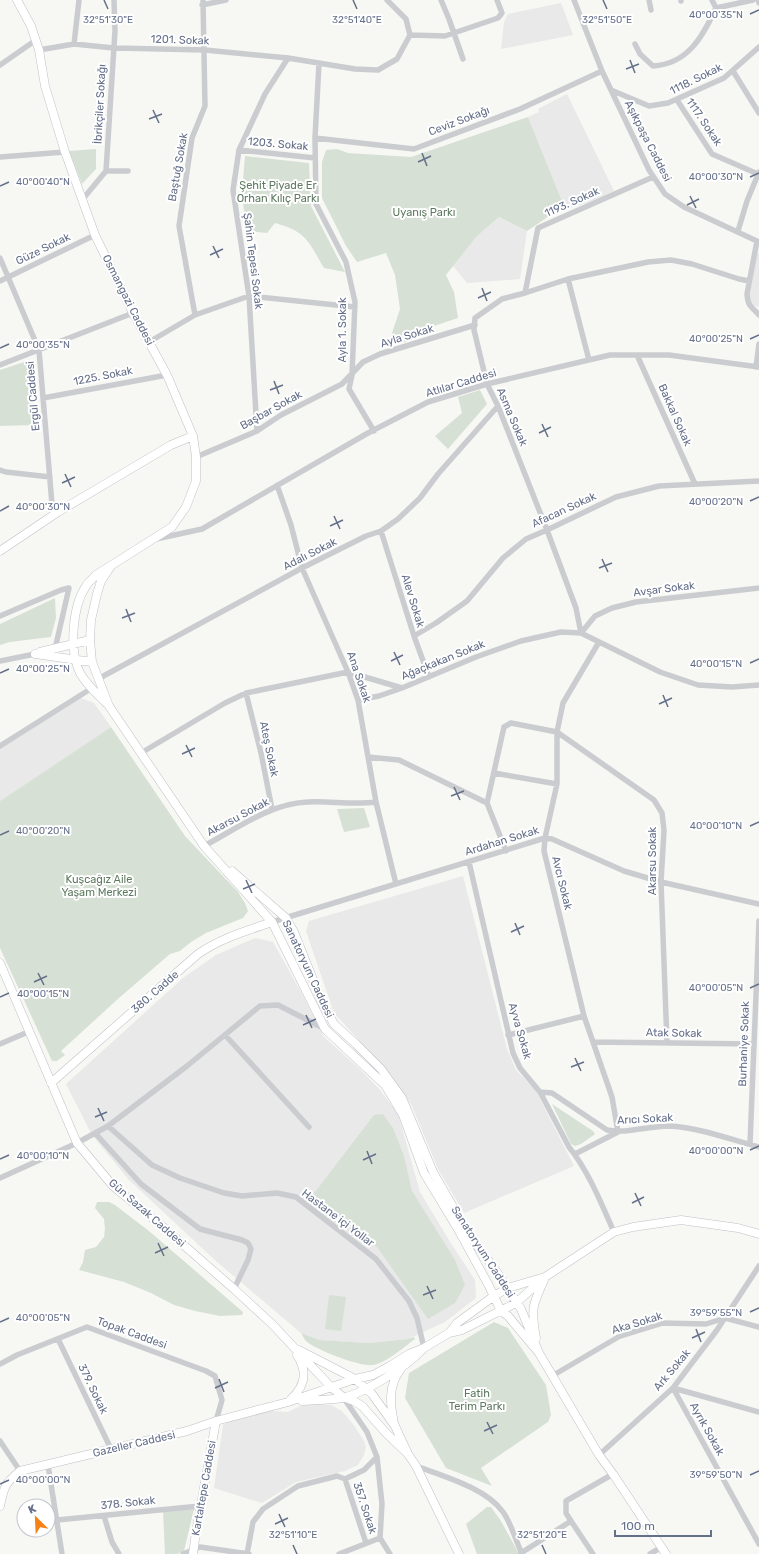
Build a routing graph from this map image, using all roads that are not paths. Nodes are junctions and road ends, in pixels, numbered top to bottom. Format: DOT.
graph roads {
  1 [pos="17,0"];
  2 [pos="79,0"];
  3 [pos="114,0"];
  4 [pos="226,0"];
  5 [pos="387,0"];
  6 [pos="441,0"];
  7 [pos="497,0"];
  8 [pos="574,0"];
  9 [pos="649,0"];
  10 [pos="712,0"];
  11 [pos="753,0"];
  12 [pos="758,0"];
  13 [pos="202,2"];
  14 [pos="759,3"];
  15 [pos="716,8"];
  16 [pos="651,10"];
  17 [pos="454,33"];
  18 [pos="410,36"];
  19 [pos="36,40"];
  20 [pos="74,44"];
  21 [pos="635,44"];
  22 [pos="759,47"];
  23 [pos="114,48"];
  24 [pos="39,50"];
  25 [pos="204,50"];
  26 [pos="288,58"];
  27 [pos="463,59"];
  28 [pos="320,63"];
  29 [pos="0,65"];
  30 [pos="602,71"];
  31 [pos="733,71"];
  32 [pos="611,90"];
  33 [pos="676,100"];
  34 [pos="759,113"];
  35 [pos="315,138"];
  36 [pos="239,150"];
  37 [pos="65,152"];
  38 [pos="0,157"];
  39 [pos="315,158"];
  40 [pos="106,170"];
  41 [pos="128,171"];
  42 [pos="759,173"];
  43 [pos="653,176"];
  44 [pos="82,200"];
  45 [pos="738,231"];
  46 [pos="95,235"];
  47 [pos="758,241"];
  48 [pos="0,258"];
  49 [pos="8,277"];
  50 [pos="568,279"];
  51 [pos="0,281"];
  52 [pos="749,281"];
  53 [pos="525,293"];
  54 [pos="249,296"];
  55 [pos="355,307"];
  56 [pos="133,313"];
  57 [pos="195,315"];
  58 [pos="759,315"];
  59 [pos="475,325"];
  60 [pos="149,342"];
  61 [pos="759,344"];
  62 [pos="39,350"];
  63 [pos="637,355"];
  64 [pos="589,360"];
  65 [pos="0,365"];
  66 [pos="757,367"];
  67 [pos="167,375"];
  68 [pos="352,375"];
  69 [pos="487,384"];
  70 [pos="43,398"];
  71 [pos="498,406"];
  72 [pos="257,431"];
  73 [pos="374,431"];
  74 [pos="193,436"];
  75 [pos="196,457"];
  76 [pos="0,470"];
  77 [pos="50,477"];
  78 [pos="759,481"];
  79 [pos="695,484"];
  80 [pos="278,485"];
  81 [pos="53,516"];
  82 [pos="547,530"];
  83 [pos="380,531"];
  84 [pos="150,541"];
  85 [pos="0,551"];
  86 [pos="111,566"];
  87 [pos="302,568"];
  88 [pos="759,588"];
  89 [pos="0,616"];
  90 [pos="581,633"];
  91 [pos="414,636"];
  92 [pos="90,640"];
  93 [pos="599,642"];
  94 [pos="74,644"];
  95 [pos="55,649"];
  96 [pos="35,654"];
  97 [pos="76,660"];
  98 [pos="0,661"];
  99 [pos="92,662"];
  100 [pos="348,672"];
  101 [pos="429,677"];
  102 [pos="98,679"];
  103 [pos="759,685"];
  104 [pos="92,688"];
  105 [pos="402,688"];
  106 [pos="246,693"];
  107 [pos="358,700"];
  108 [pos="109,706"];
  109 [pos="557,732"];
  110 [pos="0,746"];
  111 [pos="141,753"];
  112 [pos="368,757"];
  113 [pos="494,773"];
  114 [pos="557,784"];
  115 [pos="376,802"];
  116 [pos="487,803"];
  117 [pos="272,810"];
  118 [pos="545,838"];
  119 [pos="204,846"];
  120 [pos="506,851"];
  121 [pos="469,862"];
  122 [pos="661,882"];
  123 [pos="396,884"];
  124 [pos="759,904"];
  125 [pos="286,918"];
  126 [pos="759,921"];
  127 [pos="272,922"];
  128 [pos="0,963"];
  129 [pos="584,1016"];
  130 [pos="325,1029"];
  131 [pos="28,1032"];
  132 [pos="225,1035"];
  133 [pos="508,1035"];
  134 [pos="593,1042"];
  135 [pos="667,1042"];
  136 [pos="0,1044"];
  137 [pos="754,1044"];
  138 [pos="50,1083"];
  139 [pos="540,1092"];
  140 [pos="108,1126"];
  141 [pos="309,1127"];
  142 [pos="618,1132"];
  143 [pos="95,1133"];
  144 [pos="77,1143"];
  145 [pos="750,1144"];
  146 [pos="759,1147"];
  147 [pos="575,1154"];
  148 [pos="0,1178"];
  149 [pos="614,1232"];
  150 [pos="759,1234"];
  151 [pos="759,1266"];
  152 [pos="545,1277"];
  153 [pos="508,1288"];
  154 [pos="234,1289"];
  155 [pos="494,1296"];
  156 [pos="516,1303"];
  157 [pos="501,1311"];
  158 [pos="725,1318"];
  159 [pos="759,1327"];
  160 [pos="449,1333"];
  161 [pos="58,1339"];
  162 [pos="293,1347"];
  163 [pos="424,1348"];
  164 [pos="539,1353"];
  165 [pos="0,1364"];
  166 [pos="405,1364"];
  167 [pos="552,1376"];
  168 [pos="355,1379"];
  169 [pos="331,1388"];
  170 [pos="673,1388"];
  171 [pos="366,1389"];
  172 [pos="343,1398"];
  173 [pos="288,1402"];
  174 [pos="759,1412"];
  175 [pos="216,1421"];
  176 [pos="395,1426"];
  177 [pos="0,1441"];
  178 [pos="111,1449"];
  179 [pos="408,1454"];
  180 [pos="598,1455"];
  181 [pos="377,1457"];
  182 [pos="48,1465"];
  183 [pos="416,1466"];
  184 [pos="20,1471"];
  185 [pos="613,1474"];
  186 [pos="345,1479"];
  187 [pos="0,1506"];
  188 [pos="200,1506"];
  189 [pos="104,1516"];
  190 [pos="57,1520"];
  191 [pos="571,1521"];
  192 [pos="380,1538"];
  193 [pos="366,1543"];
  194 [pos="759,1544"];
  195 [pos="194,1551"];
  196 [pos="664,1551"];
  197 [pos="62,1554"];
  198 [pos="120,1554"];
  199 [pos="183,1554"];
  200 [pos="248,1554"];
  201 [pos="338,1554"];
  202 [pos="390,1554"];
  203 [pos="459,1554"];
  204 [pos="522,1554"];
  205 [pos="593,1554"];
  206 [pos="650,1554"];
  1 -- 19 [label="main road, Osmangazi Caddesi"];
  2 -- 20 [label="street"];
  3 -- 23 [label="street, İbrikçiler Sokağı"];
  4 -- 13 [label="street"];
  5 -- 18 [label="street"];
  6 -- 17 [label="street"];
  7 -- 17 [label="street"];
  8 -- 30 [label="street, Aşıkpaşa Caddesi"];
  9 -- 16 [label="street"];
  10 -- 15 [label="street"];
  11 -- 15 [label="street"];
  12 -- 14 [label="street"];
  13 -- 25 [label="street, Baştuğ Sokak"];
  15 -- 21 [label="street"];
  17 -- 18 [label="street"];
  17 -- 27 [label="street"];
  18 -- 28 [label="street, 1201. Sokak"];
  19 -- 24 [label="main road, Osmangazi Caddesi"];
  19 -- 29 [label="street"];
  20 -- 23 [label="street, 1201. Sokak"];
  20 -- 24 [label="street, 1201. Sokak"];
  22 -- 31 [label="street, 1118. Sokak"];
  23 -- 25 [label="street, 1201. Sokak"];
  23 -- 40 [label="street, İbrikçiler Sokağı"];
  24 -- 37 [label="main road, Osmangazi Caddesi"];
  25 -- 26 [label="street, 1201. Sokak"];
  25 -- 57 [label="street, Baştuğ Sokak"];
  26 -- 28 [label="street, 1201. Sokak"];
  26 -- 36 [label="street, Şahin Tepesi Sokak"];
  28 -- 35 [label="street, Ayla 1. Sokak"];
  30 -- 32 [label="street, Aşıkpaşa Caddesi"];
  30 -- 35 [label="street, Ceviz Sokağı"];
  31 -- 33 [label="street, 1118. Sokak"];
  31 -- 34 [label="street"];
  32 -- 33 [label="street, 1118. Sokak"];
  32 -- 43 [label="street, Aşıkpaşa Caddesi"];
  33 -- 42 [label="street, 1117. Sokak"];
  35 -- 39 [label="street, Ayla 1. Sokak"];
  36 -- 39 [label="street, 1203. Sokak"];
  36 -- 54 [label="street, Şahin Tepesi Sokak"];
  37 -- 38 [label="street"];
  37 -- 44 [label="main road, Osmangazi Caddesi"];
  39 -- 55 [label="street, Ayla 1. Sokak"];
  40 -- 41 [label="street"];
  40 -- 44 [label="street"];
  42 -- 45 [label="street"];
  43 -- 45 [label="street, Aşıkpaşa Caddesi"];
  43 -- 53 [label="street, 1193. Sokak"];
  44 -- 46 [label="main road, Osmangazi Caddesi"];
  45 -- 47 [label="street, Aşıkpaşa Caddesi"];
  46 -- 49 [label="street, Güze Sokak"];
  46 -- 56 [label="main road, Osmangazi Caddesi"];
  47 -- 52 [label="street"];
  48 -- 49 [label="street, Ergül Caddesi"];
  49 -- 51 [label="street, Güze Sokak"];
  49 -- 62 [label="street, Ergül Caddesi"];
  50 -- 52 [label="street"];
  50 -- 53 [label="street"];
  50 -- 64 [label="street"];
  52 -- 58 [label="street"];
  53 -- 59 [label="street"];
  54 -- 55 [label="street"];
  54 -- 57 [label="street"];
  54 -- 72 [label="street, Şahin Tepesi Sokak"];
  55 -- 68 [label="street, Ayla 1. Sokak"];
  56 -- 60 [label="main road, Osmangazi Caddesi"];
  56 -- 62 [label="street"];
  57 -- 60 [label="street"];
  59 -- 68 [label="street, Ayla Sokak"];
  59 -- 69 [label="street, Asma Sokak"];
  60 -- 67 [label="main road, Osmangazi Caddesi"];
  61 -- 66 [label="street"];
  62 -- 65 [label="street"];
  62 -- 70 [label="street, Ergül Caddesi"];
  63 -- 64 [label="street, Atlılar Caddesi"];
  63 -- 66 [label="street, Atlılar Caddesi"];
  63 -- 79 [label="street, Bakkal Sokak"];
  64 -- 69 [label="street, Atlılar Caddesi"];
  67 -- 70 [label="street, 1225. Sokak"];
  67 -- 74 [label="main road, Osmangazi Caddesi"];
  68 -- 72 [label="street, Başbar Sokak"];
  68 -- 73 [label="street, Ayla 1. Sokak"];
  69 -- 71 [label="street, Asma Sokak"];
  69 -- 73 [label="street, Atlılar Caddesi"];
  70 -- 77 [label="street, Ergül Caddesi"];
  71 -- 82 [label="street, Asma Sokak"];
  71 -- 83 [label="street, Adalı Sokak"];
  72 -- 75 [label="street, Başbar Sokak"];
  73 -- 80 [label="street, Atlılar Caddesi"];
  74 -- 75 [label="main road, Osmangazi Caddesi"];
  74 -- 81 [label="main road"];
  75 -- 84 [label="main road, Osmangazi Caddesi"];
  76 -- 77 [label="street"];
  77 -- 81 [label="street, Ergül Caddesi"];
  78 -- 79 [label="street, Afacan Sokak"];
  79 -- 82 [label="street, Afacan Sokak"];
  80 -- 84 [label="street, Atlılar Caddesi"];
  80 -- 87 [label="street, Ana Sokak"];
  81 -- 85 [label="main road"];
  82 -- 90 [label="street, Asma Sokak"];
  82 -- 91 [label="street, Afacan Sokak"];
  83 -- 87 [label="street, Adalı Sokak"];
  83 -- 91 [label="street, Alev Sokak"];
  84 -- 86 [label="main road, Osmangazi Caddesi"];
  86 -- 92 [label="main road, Sanatoryum Caddesi"];
  86 -- 94 [label="main road, Sanatoryum Caddesi"];
  87 -- 100 [label="street, Ana Sokak"];
  87 -- 102 [label="street, Adalı Sokak"];
  88 -- 90 [label="street, Avşar Sokak"];
  89 -- 95 [label="street"];
  90 -- 93 [label="street, Ağaçkakan Sokak"];
  90 -- 101 [label="street, Ağaçkakan Sokak"];
  91 -- 101 [label="street, Alev Sokak"];
  92 -- 94 [label="main road"];
  92 -- 99 [label="main road, Sanatoryum Caddesi"];
  93 -- 103 [label="street, Ağaçkakan Sokak"];
  93 -- 109 [label="street, Avcı Sokak"];
  94 -- 95 [label="main road"];
  94 -- 97 [label="main road, Sanatoryum Caddesi"];
  95 -- 96 [label="main road"];
  96 -- 97 [label="main road"];
  96 -- 98 [label="street"];
  97 -- 99 [label="main road"];
  97 -- 104 [label="main road, Sanatoryum Caddesi"];
  99 -- 102 [label="main road, Sanatoryum Caddesi"];
  100 -- 105 [label="street, Ağaçkakan Sokak"];
  100 -- 106 [label="street, Ağaçkakan Sokak"];
  100 -- 107 [label="street, Ana Sokak"];
  101 -- 105 [label="street, Ağaçkakan Sokak"];
  102 -- 108 [label="main road, Sanatoryum Caddesi"];
  104 -- 108 [label="main road, Sanatoryum Caddesi"];
  104 -- 110 [label="street"];
  105 -- 107 [label="street"];
  106 -- 111 [label="street, Ağaçkakan Sokak"];
  106 -- 117 [label="street, Ateş Sokak"];
  107 -- 112 [label="street, Ana Sokak"];
  108 -- 111 [label="main road, Sanatoryum Caddesi"];
  109 -- 113 [label="street"];
  109 -- 114 [label="street, Avcı Sokak"];
  109 -- 122 [label="street, Akarsu Sokak"];
  111 -- 119 [label="main road, Sanatoryum Caddesi"];
  112 -- 115 [label="street, Ana Sokak"];
  112 -- 116 [label="street"];
  113 -- 114 [label="street"];
  113 -- 116 [label="street"];
  114 -- 118 [label="street, Avcı Sokak"];
  115 -- 117 [label="street, Akarsu Sokak"];
  115 -- 123 [label="street, Ana Sokak"];
  116 -- 120 [label="street"];
  117 -- 119 [label="street, Akarsu Sokak"];
  118 -- 120 [label="street, Ardahan Sokak"];
  118 -- 122 [label="street, Ardahan Sokak"];
  118 -- 129 [label="street, Avcı Sokak"];
  119 -- 125 [label="main road, Sanatoryum Caddesi"];
  119 -- 127 [label="main road, Sanatoryum Caddesi"];
  120 -- 121 [label="street, Ardahan Sokak"];
  121 -- 123 [label="street, Ardahan Sokak"];
  121 -- 133 [label="street, Ayva Sokak"];
  122 -- 124 [label="street, Ardahan Sokak"];
  122 -- 135 [label="street, Akarsu Sokak"];
  123 -- 125 [label="street, Ardahan Sokak"];
  125 -- 127 [label="street, Ardahan Sokak"];
  125 -- 153 [label="main road, Sanatoryum Caddesi"];
  126 -- 137 [label="street, Burhaniye Sokak"];
  127 -- 130 [label="main road, Sanatoryum Caddesi"];
  127 -- 138 [label="main road, 380. Cadde"];
  128 -- 131 [label="main road, Gün Sazak Caddesi"];
  129 -- 133 [label="street"];
  129 -- 134 [label="street, Avcı Sokak"];
  130 -- 132 [label="street"];
  130 -- 155 [label="main road, Sanatoryum Caddesi"];
  131 -- 136 [label="street"];
  131 -- 138 [label="main road, Gün Sazak Caddesi"];
  132 -- 140 [label="street"];
  132 -- 141 [label="street"];
  133 -- 139 [label="street, Ayva Sokak"];
  134 -- 135 [label="street, Atak Sokak"];
  134 -- 142 [label="street, Avcı Sokak"];
  135 -- 137 [label="street, Atak Sokak"];
  137 -- 145 [label="street, Burhaniye Sokak"];
  138 -- 144 [label="main road, Gün Sazak Caddesi"];
  139 -- 142 [label="street, Arıcı Sokak"];
  139 -- 147 [label="street, Ayva Sokak"];
  140 -- 143 [label="street"];
  140 -- 163 [label="street, Hastane içi Yollar"];
  142 -- 145 [label="street, Arıcı Sokak"];
  142 -- 147 [label="street"];
  143 -- 144 [label="street"];
  143 -- 154 [label="street"];
  144 -- 148 [label="street"];
  144 -- 154 [label="main road, Gün Sazak Caddesi"];
  145 -- 146 [label="street, Arıcı Sokak"];
  147 -- 149 [label="street, Ayva Sokak"];
  149 -- 150 [label="main road"];
  149 -- 152 [label="main road"];
  151 -- 158 [label="street, Ark Sokak"];
  152 -- 153 [label="main road"];
  152 -- 156 [label="main road"];
  152 -- 164 [label="main road"];
  153 -- 155 [label="main road"];
  153 -- 156 [label="main road, Sanatoryum Caddesi"];
  154 -- 162 [label="main road, Gün Sazak Caddesi"];
  155 -- 157 [label="main road, Sanatoryum Caddesi"];
  155 -- 160 [label="main road"];
  156 -- 157 [label="main road"];
  156 -- 164 [label="main road, Sanatoryum Caddesi"];
  157 -- 160 [label="main road"];
  157 -- 164 [label="main road, Sanatoryum Caddesi"];
  158 -- 159 [label="street"];
  158 -- 167 [label="street, Aka Sokak"];
  158 -- 170 [label="street, Ark Sokak"];
  160 -- 163 [label="main road, Gazeller Caddesi"];
  161 -- 165 [label="street, Topak Caddesi"];
  161 -- 175 [label="street, Topak Caddesi"];
  161 -- 178 [label="street, 379. Sokak"];
  162 -- 168 [label="main road, Gün Sazak Caddesi"];
  162 -- 169 [label="main road, Gün Sazak Caddesi"];
  162 -- 173 [label="main road"];
  163 -- 166 [label="main road, Gazeller Caddesi"];
  163 -- 168 [label="main road, Gazeller Caddesi"];
  164 -- 167 [label="main road, Sanatoryum Caddesi"];
  166 -- 171 [label="main road, Gazeller Caddesi"];
  166 -- 176 [label="main road"];
  167 -- 180 [label="main road, Sanatoryum Caddesi"];
  168 -- 169 [label="main road, Gazeller Caddesi"];
  168 -- 171 [label="main road, Gün Sazak Caddesi"];
  169 -- 172 [label="main road, Gün Sazak Caddesi"];
  169 -- 173 [label="main road, Gazeller Caddesi"];
  170 -- 174 [label="street"];
  170 -- 180 [label="street, Ark Sokak"];
  170 -- 194 [label="street, Ayrık Sokak"];
  171 -- 172 [label="main road, Gazeller Caddesi"];
  171 -- 176 [label="main road, Gün Sazak Caddesi"];
  172 -- 173 [label="main road, Gazeller Caddesi"];
  172 -- 179 [label="main road, Gün Sazak Caddesi"];
  172 -- 181 [label="street"];
  173 -- 175 [label="main road, Gazeller Caddesi"];
  175 -- 178 [label="main road, Gazeller Caddesi"];
  175 -- 188 [label="main road, Kartaltepe Caddesi"];
  176 -- 179 [label="main road, Gün Sazak Caddesi"];
  177 -- 184 [label="street"];
  178 -- 182 [label="main road, Gazeller Caddesi"];
  179 -- 183 [label="main road, Gün Sazak Caddesi"];
  180 -- 185 [label="main road, Sanatoryum Caddesi"];
  181 -- 186 [label="street"];
  181 -- 192 [label="street"];
  182 -- 184 [label="main road, Gazeller Caddesi"];
  182 -- 190 [label="street"];
  183 -- 203 [label="main road, Gün Sazak Caddesi"];
  183 -- 204 [label="street"];
  184 -- 187 [label="main road"];
  185 -- 191 [label="street"];
  185 -- 196 [label="main road, Sanatoryum Caddesi"];
  186 -- 193 [label="street, 357. Sokak"];
  186 -- 200 [label="street"];
  188 -- 189 [label="street, 378. Sokak"];
  188 -- 195 [label="main road, Kartaltepe Caddesi"];
  189 -- 190 [label="street, 378. Sokak"];
  189 -- 198 [label="street"];
  190 -- 197 [label="street"];
  191 -- 204 [label="street"];
  191 -- 205 [label="street"];
  192 -- 193 [label="street, 357. Sokak"];
  192 -- 202 [label="street"];
  193 -- 201 [label="street, 357. Sokak"];
  195 -- 199 [label="street"];
  195 -- 200 [label="street"];
  196 -- 206 [label="street"];
}
